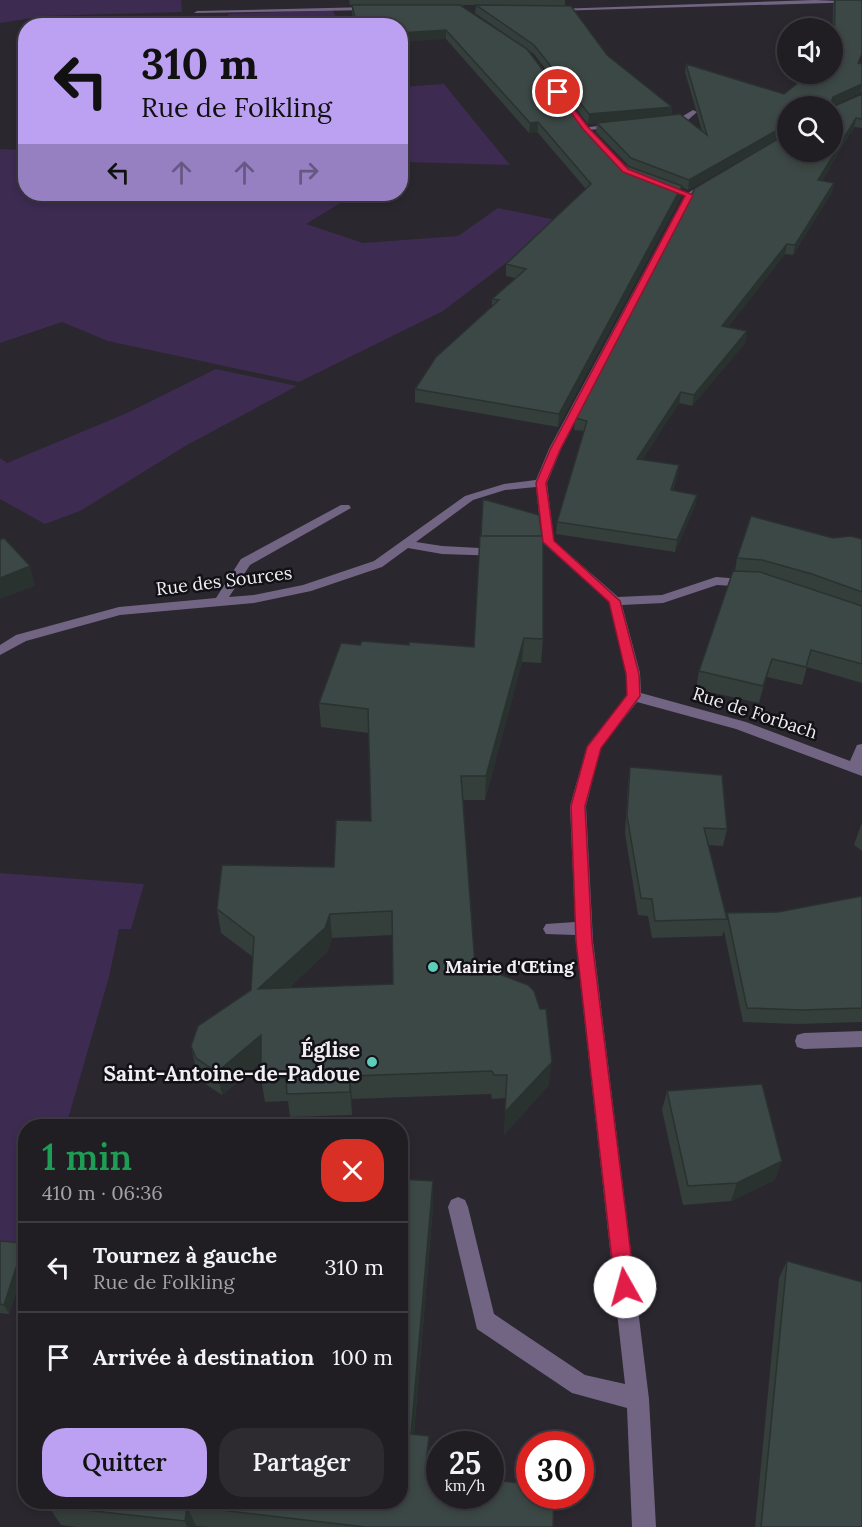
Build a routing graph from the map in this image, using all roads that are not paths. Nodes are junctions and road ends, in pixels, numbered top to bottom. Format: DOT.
graph roads {
  1 [pos="862,0"];
  2 [pos="381,9"];
  3 [pos="546,11"];
  4 [pos="197,14"];
  5 [pos="693,112"];
  6 [pos="578,119"];
  7 [pos="651,122"];
  8 [pos="630,124"];
  9 [pos="585,128"];
  10 [pos="594,137"];
  11 [pos="719,177"];
  12 [pos="541,483"];
  13 [pos="345,508"];
  14 [pos="406,544"];
  15 [pos="508,553"];
  16 [pos="560,553"];
  17 [pos="541,555"];
  18 [pos="769,586"];
  19 [pos="615,601"];
  20 [pos="220,602"];
  21 [pos="0,651"];
  22 [pos="634,696"];
  23 [pos="862,749"];
  24 [pos="858,770"];
  25 [pos="584,928"];
  26 [pos="552,929"];
  27 [pos="862,1039"];
  28 [pos="804,1041"];
  29 [pos="458,1207"];
  30 [pos="638,1399"];
  31 [pos="644,1527"];
  1 -- 3 [label="street"];
  2 -- 4 [label="street"];
  5 -- 7 [label="street"];
  6 -- 9 [label="street"];
  8 -- 9 [label="street"];
  9 -- 10 [label="street"];
  11 -- 12 [label="street"];
  12 -- 14 [label="street, Rue des Sources"];
  12 -- 16 [label="street"];
  13 -- 20 [label="street"];
  14 -- 15 [label="street"];
  14 -- 20 [label="street, Rue des Sources"];
  16 -- 17 [label="street"];
  16 -- 19 [label="street"];
  18 -- 19 [label="street"];
  19 -- 22 [label="street"];
  20 -- 21 [label="street, Rue des Sources"];
  22 -- 24 [label="street, Rue de Forbach"];
  22 -- 25 [label="street"];
  23 -- 24 [label="street"];
  25 -- 26 [label="street"];
  25 -- 30 [label="street"];
  27 -- 28 [label="street"];
  29 -- 30 [label="street"];
  30 -- 31 [label="street"];
}
